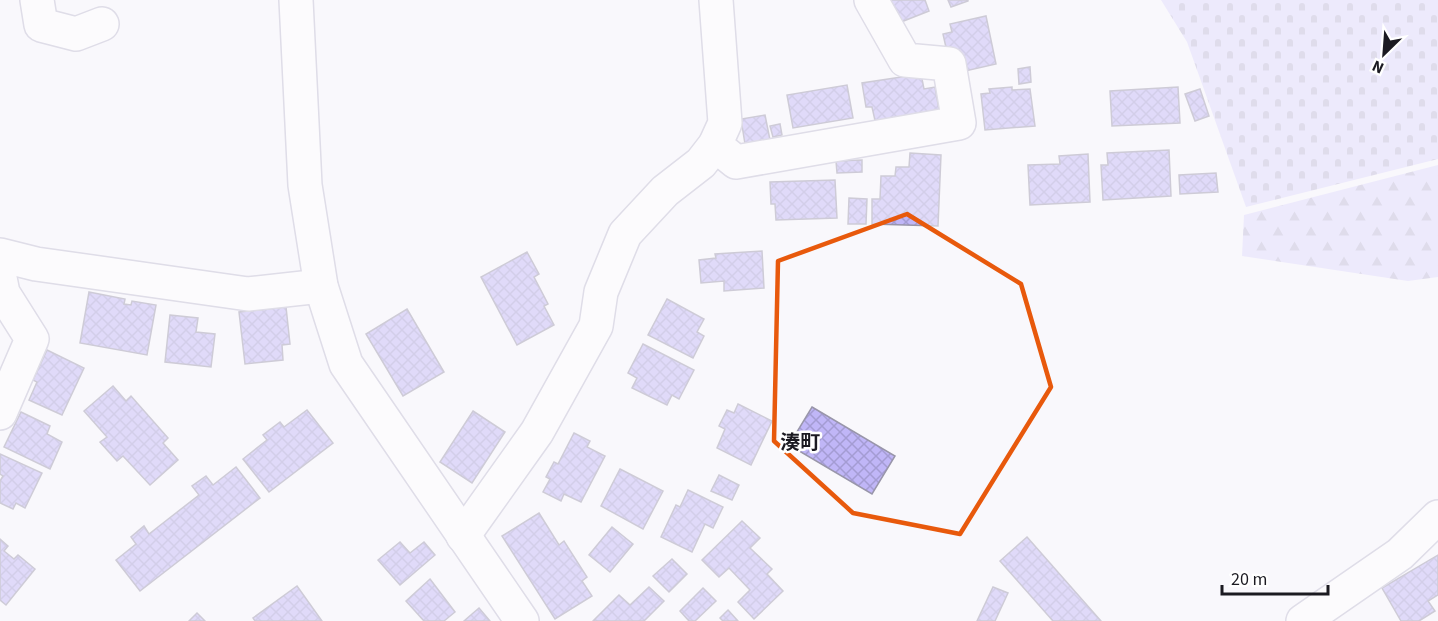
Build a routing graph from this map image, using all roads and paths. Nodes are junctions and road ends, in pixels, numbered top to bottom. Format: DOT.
graph roads {
  1 [pos="37,0"];
  2 [pos="296,0"];
  3 [pos="716,0"];
  4 [pos="871,0"];
  5 [pos="102,24"];
  6 [pos="715,145"];
  7 [pos="0,255"];
  8 [pos="0,278"];
  9 [pos="321,286"];
  10 [pos="0,413"];
  11 [pos="1438,517"];
  12 [pos="463,536"];
  13 [pos="522,621"];
  14 [pos="1304,621"];
  1 -- 5 [label="street"];
  2 -- 9 [label="street"];
  3 -- 6 [label="street"];
  4 -- 6 [label="street"];
  6 -- 12 [label="street"];
  7 -- 9 [label="street"];
  8 -- 10 [label="street"];
  9 -- 12 [label="street"];
  11 -- 14 [label="street"];
  12 -- 13 [label="street"];
}
